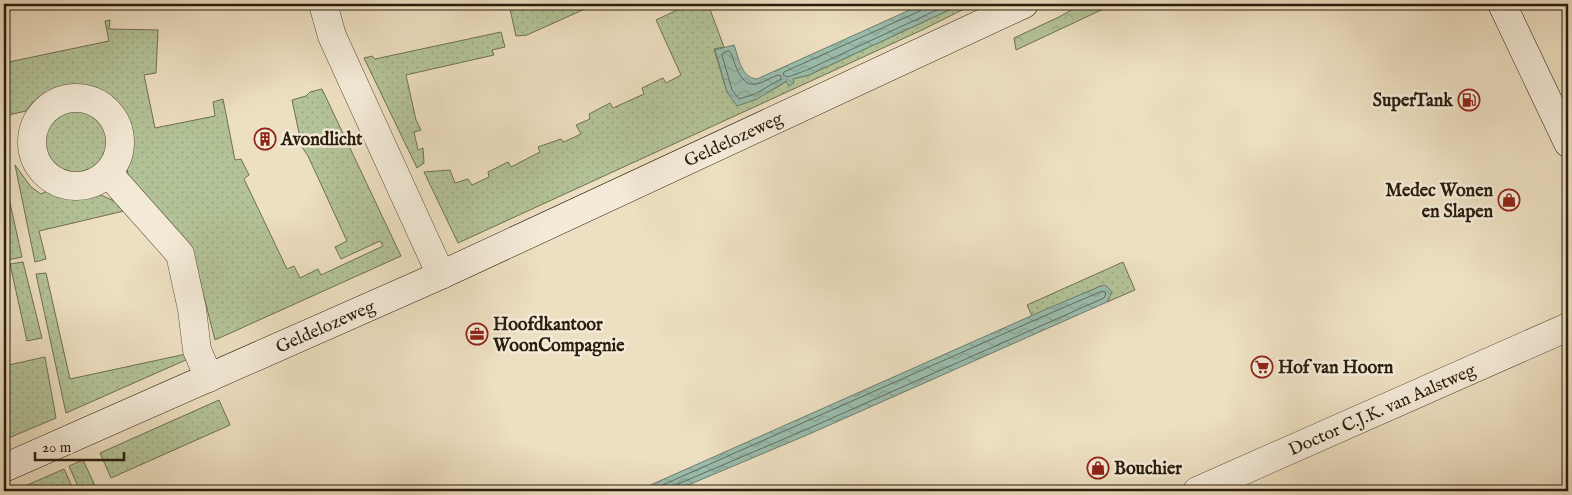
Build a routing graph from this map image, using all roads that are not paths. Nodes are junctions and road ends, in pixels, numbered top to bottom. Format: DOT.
graph roads {
  1 [pos="323,4"];
  2 [pos="1024,4"];
  3 [pos="1502,4"];
  4 [pos="1568,143"];
  5 [pos="108,174"];
  6 [pos="441,275"];
  7 [pos="1568,327"];
  8 [pos="209,378"];
  9 [pos="4,468"];
  10 [pos="1197,491"];
  1 -- 6 [label="street"];
  2 -- 6 [label="street, Geldelozeweg"];
  3 -- 4 [label="street"];
  5 -- 8 [label="street"];
  6 -- 8 [label="street, Geldelozeweg"];
  7 -- 10 [label="street, Doctor C.J.K. van Aalstweg"];
  8 -- 9 [label="street, Geldelozeweg"];
}
